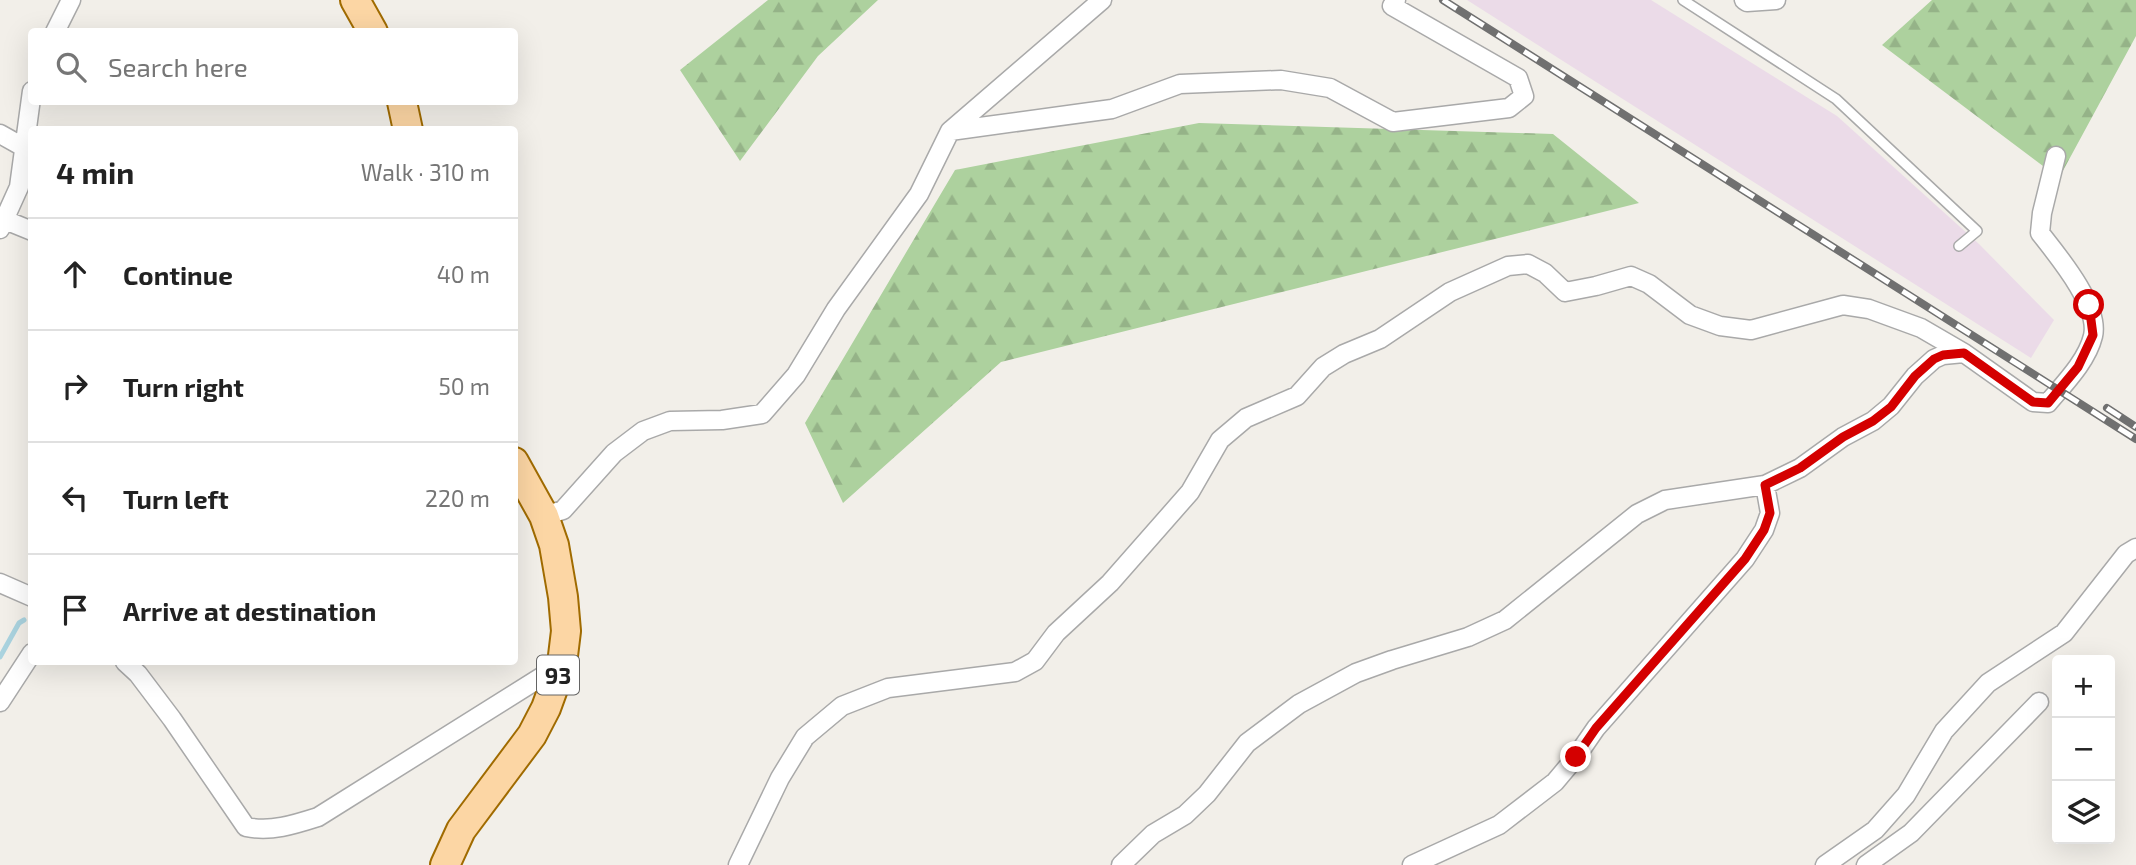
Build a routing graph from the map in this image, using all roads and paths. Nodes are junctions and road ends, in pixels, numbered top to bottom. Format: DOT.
graph roads {
  1 [pos="71,0"];
  2 [pos="355,0"];
  3 [pos="1102,0"];
  4 [pos="1396,0"];
  5 [pos="1683,0"];
  6 [pos="1744,0"];
  7 [pos="1776,0"];
  8 [pos="57,28"];
  9 [pos="371,28"];
  10 [pos="30,105"];
  11 [pos="403,105"];
  12 [pos="407,126"];
  13 [pos="950,131"];
  14 [pos="0,134"];
  15 [pos="25,148"];
  16 [pos="2056,156"];
  17 [pos="3,225"];
  18 [pos="28,230"];
  19 [pos="1959,246"];
  20 [pos="1964,353"];
  21 [pos="518,470"];
  22 [pos="1765,485"];
  23 [pos="544,516"];
  24 [pos="2136,548"];
  25 [pos="0,583"];
  26 [pos="28,595"];
  27 [pos="28,659"];
  28 [pos="562,664"];
  29 [pos="128,665"];
  30 [pos="0,702"];
  31 [pos="2039,702"];
  32 [pos="445,865"];
  33 [pos="738,865"];
  34 [pos="1121,865"];
  35 [pos="1412,865"];
  36 [pos="1825,865"];
  37 [pos="1866,865"];
  1 -- 8 [label="street"];
  2 -- 9 [label="main road"];
  3 -- 13 [label="street"];
  4 -- 13 [label="street"];
  5 -- 19 [label="lane"];
  6 -- 7 [label="street"];
  10 -- 15 [label="street"];
  11 -- 12 [label="main road"];
  13 -- 23 [label="street"];
  14 -- 15 [label="street"];
  15 -- 17 [label="street"];
  16 -- 20 [label="street"];
  17 -- 18 [label="street"];
  20 -- 22 [label="street"];
  20 -- 33 [label="street"];
  21 -- 23 [label="main road, 93"];
  22 -- 34 [label="street"];
  22 -- 35 [label="street"];
  23 -- 28 [label="main road, 93"];
  24 -- 36 [label="street"];
  25 -- 26 [label="street"];
  27 -- 30 [label="street"];
  28 -- 29 [label="street"];
  28 -- 32 [label="main road, 93"];
  31 -- 37 [label="street"];
}
